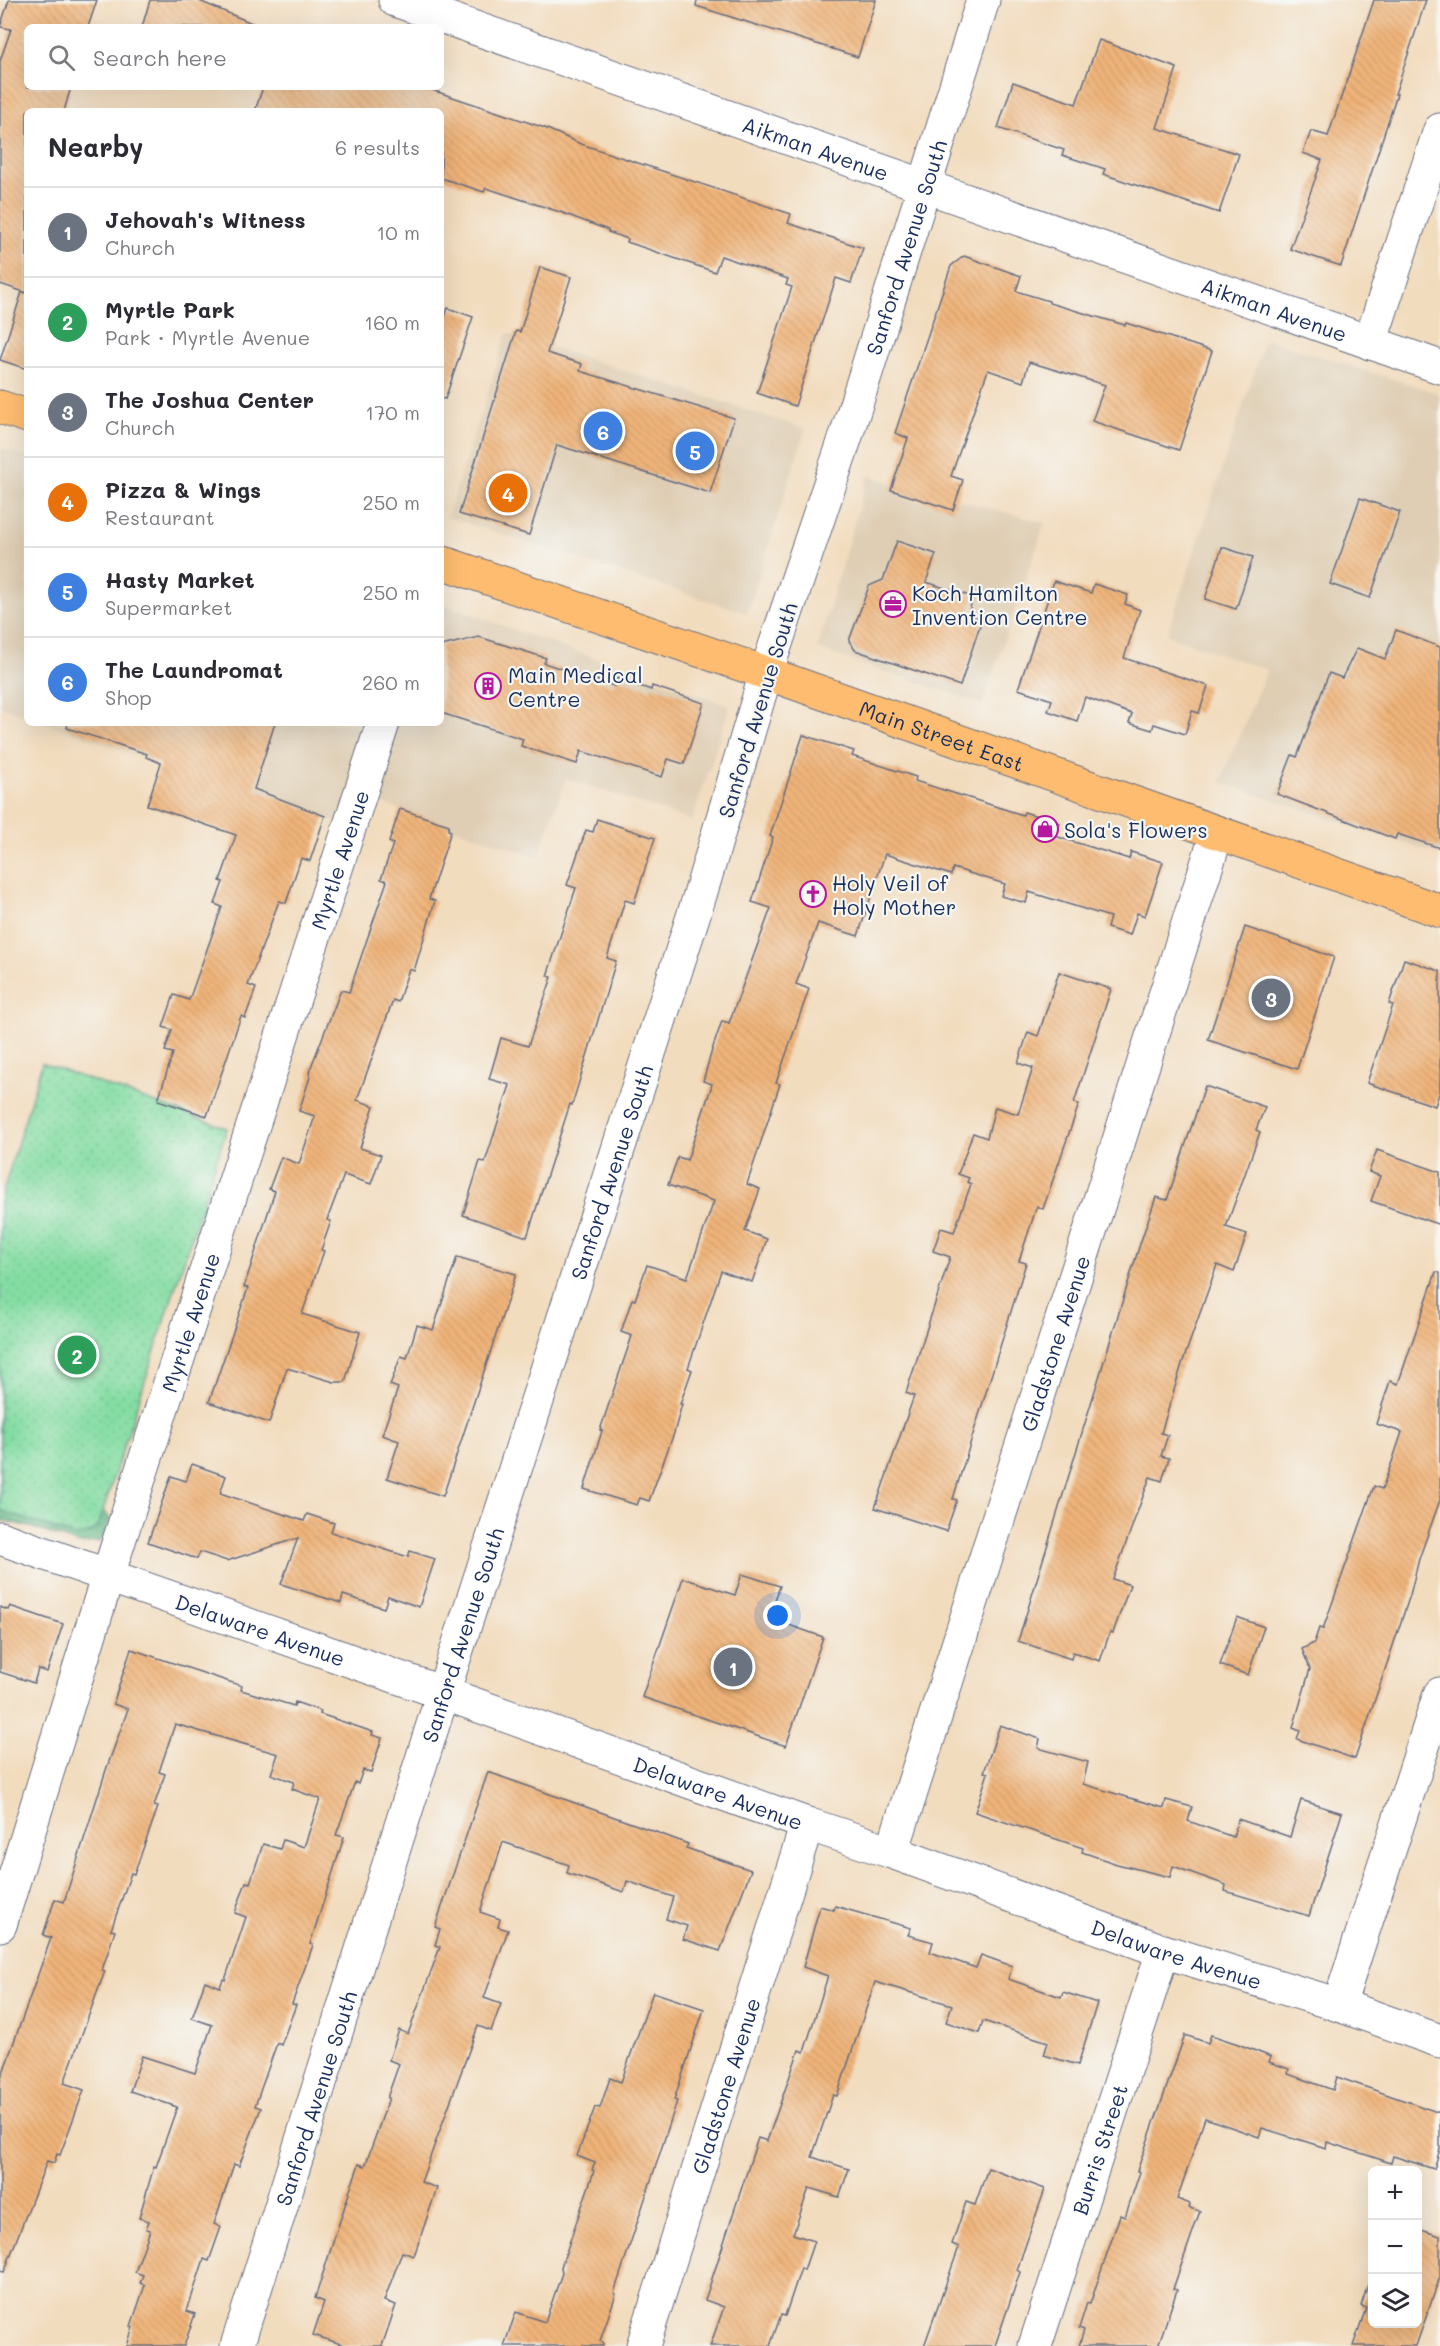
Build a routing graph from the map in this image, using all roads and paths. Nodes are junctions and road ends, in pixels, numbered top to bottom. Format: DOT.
graph roads {
  1 [pos="395,0"];
  2 [pos="983,0"];
  3 [pos="1440,130"];
  4 [pos="925,187"];
  5 [pos="1370,343"];
  6 [pos="1440,367"];
  7 [pos="0,406"];
  8 [pos="24,415"];
  9 [pos="444,563"];
  10 [pos="766,673"];
  11 [pos="382,726"];
  12 [pos="1217,833"];
  13 [pos="1440,911"];
  14 [pos="0,1538"];
  15 [pos="108,1575"];
  16 [pos="443,1693"];
  17 [pos="1440,1694"];
  18 [pos="807,1824"];
  19 [pos="892,1852"];
  20 [pos="0,1925"];
  21 [pos="1163,1951"];
  22 [pos="1339,2005"];
  23 [pos="1440,2041"];
  24 [pos="237,2346"];
  25 [pos="643,2346"];
  26 [pos="1035,2346"];
  1 -- 4 [label="street, Aikman Avenue"];
  2 -- 4 [label="street, Sanford Avenue South"];
  3 -- 5 [label="street"];
  4 -- 5 [label="street, Aikman Avenue"];
  4 -- 10 [label="street, Sanford Avenue South"];
  5 -- 6 [label="street, Aikman Avenue"];
  7 -- 8 [label="main road"];
  9 -- 10 [label="main road, Main Street East"];
  10 -- 12 [label="main road, Main Street East"];
  10 -- 16 [label="street, Sanford Avenue South"];
  11 -- 15 [label="street, Myrtle Avenue"];
  12 -- 13 [label="main road, Main Street East"];
  12 -- 19 [label="street, Gladstone Avenue"];
  14 -- 15 [label="street, Delaware Avenue"];
  15 -- 16 [label="street, Delaware Avenue"];
  15 -- 20 [label="street, Myrtle Avenue"];
  16 -- 18 [label="street, Delaware Avenue"];
  16 -- 24 [label="street, Sanford Avenue South"];
  17 -- 22 [label="street"];
  18 -- 19 [label="street, Delaware Avenue"];
  18 -- 25 [label="street, Gladstone Avenue"];
  19 -- 21 [label="street, Delaware Avenue"];
  21 -- 22 [label="street, Delaware Avenue"];
  21 -- 26 [label="street, Burris Street"];
  22 -- 23 [label="street, Delaware Avenue"];
}
